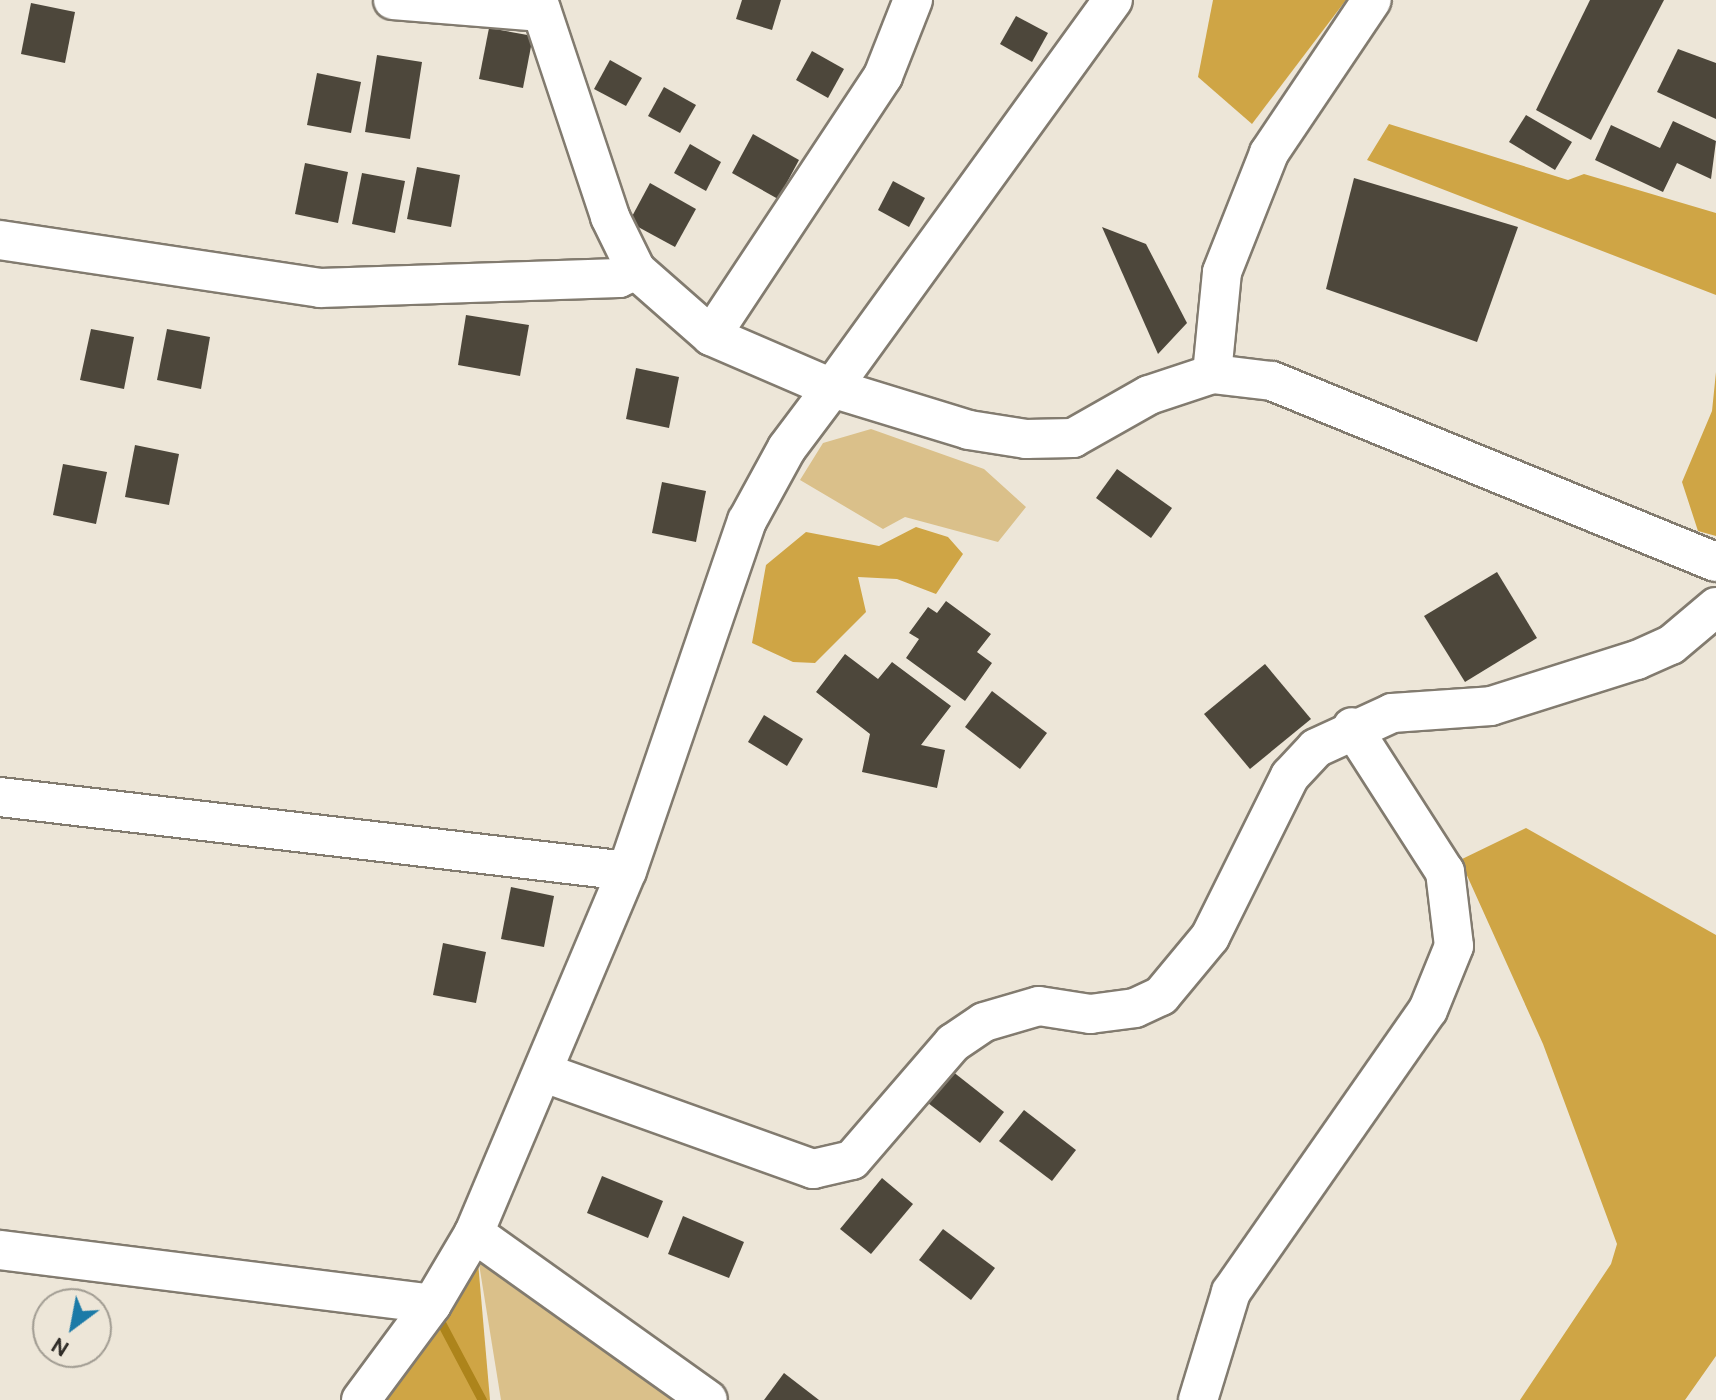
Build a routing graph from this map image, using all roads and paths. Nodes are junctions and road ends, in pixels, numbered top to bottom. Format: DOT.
graph roads {
  1 [pos="393,0"];
  2 [pos="913,0"];
  3 [pos="1113,0"];
  4 [pos="1372,0"];
  5 [pos="540,6"];
  6 [pos="0,240"];
  7 [pos="636,270"];
  8 [pos="711,336"];
  9 [pos="1212,374"];
  10 [pos="832,388"];
  11 [pos="1716,562"];
  12 [pos="1716,607"];
  13 [pos="1352,727"];
  14 [pos="0,797"];
  15 [pos="627,871"];
  16 [pos="545,1073"];
  17 [pos="474,1233"];
  18 [pos="0,1250"];
  19 [pos="418,1309"];
  20 [pos="363,1399"];
  21 [pos="708,1400"];
  22 [pos="1198,1400"];
  1 -- 5 [label="street"];
  2 -- 8 [label="street"];
  3 -- 10 [label="street"];
  4 -- 9 [label="street"];
  5 -- 7 [label="street"];
  6 -- 7 [label="street"];
  7 -- 8 [label="street"];
  8 -- 10 [label="street"];
  9 -- 10 [label="street"];
  9 -- 11 [label="street"];
  10 -- 15 [label="street"];
  12 -- 13 [label="street"];
  13 -- 16 [label="street"];
  13 -- 22 [label="street"];
  14 -- 15 [label="street"];
  15 -- 16 [label="street"];
  16 -- 17 [label="street"];
  17 -- 19 [label="street"];
  17 -- 21 [label="street"];
  18 -- 19 [label="street"];
  19 -- 20 [label="street"];
}
